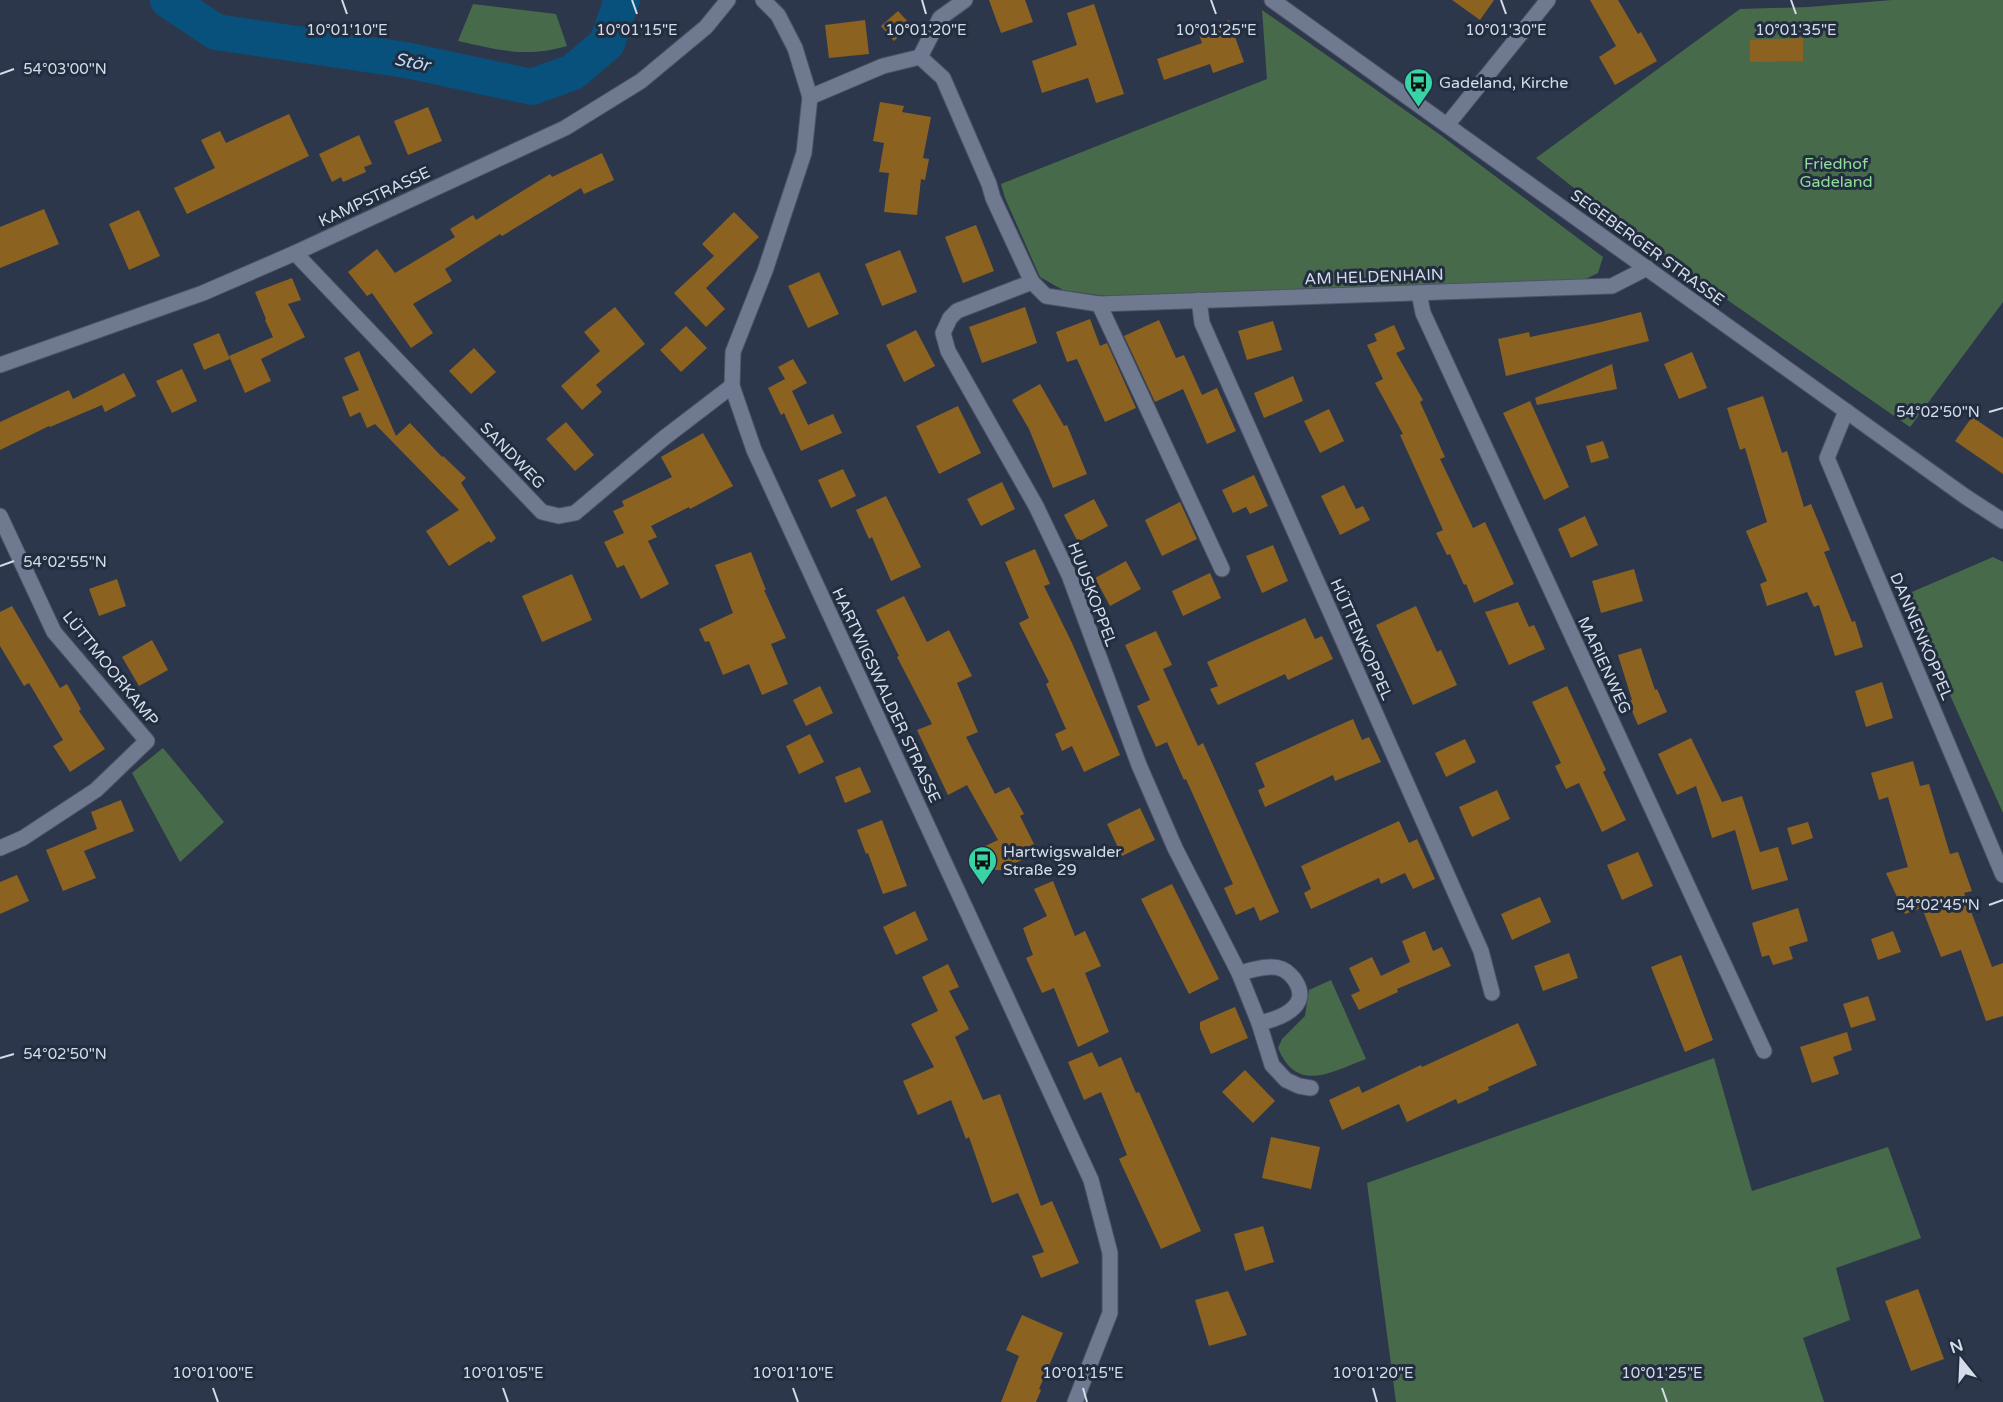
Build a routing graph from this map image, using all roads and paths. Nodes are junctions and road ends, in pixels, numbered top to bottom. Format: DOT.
graph roads {
  1 [pos="728,0"];
  2 [pos="764,0"];
  3 [pos="965,0"];
  4 [pos="1272,0"];
  5 [pos="1548,0"];
  6 [pos="920,57"];
  7 [pos="810,97"];
  8 [pos="1447,125"];
  9 [pos="295,253"];
  10 [pos="1647,268"];
  11 [pos="1032,282"];
  12 [pos="1419,293"];
  13 [pos="1199,300"];
  14 [pos="1099,304"];
  15 [pos="0,365"];
  16 [pos="732,386"];
  17 [pos="1846,411"];
  18 [pos="0,516"];
  19 [pos="2003,521"];
  20 [pos="1221,569"];
  21 [pos="0,848"];
  22 [pos="2003,875"];
  23 [pos="1239,973"];
  24 [pos="1492,993"];
  25 [pos="1259,1023"];
  26 [pos="1764,1051"];
  27 [pos="1311,1088"];
  28 [pos="1075,1402"];
  1 -- 9 [label="street, KAMPSTRASSE"];
  2 -- 7 [label="street, HARTWIGSWALDER STRASSE"];
  3 -- 6 [label="street"];
  4 -- 8 [label="street, SEGEBERGER STRASSE"];
  5 -- 8 [label="street"];
  6 -- 7 [label="street"];
  6 -- 11 [label="street"];
  7 -- 16 [label="street, HARTWIGSWALDER STRASSE"];
  8 -- 10 [label="street, SEGEBERGER STRASSE"];
  9 -- 15 [label="street, KAMPSTRASSE"];
  9 -- 16 [label="street, SANDWEG"];
  10 -- 12 [label="street, AM HELDENHAIN"];
  10 -- 17 [label="street, SEGEBERGER STRASSE"];
  11 -- 14 [label="street, AM HELDENHAIN"];
  11 -- 23 [label="street, HUUSKOPPEL"];
  12 -- 13 [label="street, AM HELDENHAIN"];
  12 -- 26 [label="street, MARIENWEG"];
  13 -- 14 [label="street, AM HELDENHAIN"];
  13 -- 24 [label="street, HÜTTENKOPPEL"];
  14 -- 20 [label="street"];
  16 -- 28 [label="street, HARTWIGSWALDER STRASSE"];
  17 -- 19 [label="street, SEGEBERGER STRASSE"];
  17 -- 22 [label="street, DANNENKOPPEL"];
  18 -- 21 [label="street, LÜTTMOORKAMP"];
  23 -- 25 [label="street, HUUSKOPPEL"];
  23 -- 25 [label="street"];
  25 -- 27 [label="street, HUUSKOPPEL"];
}
